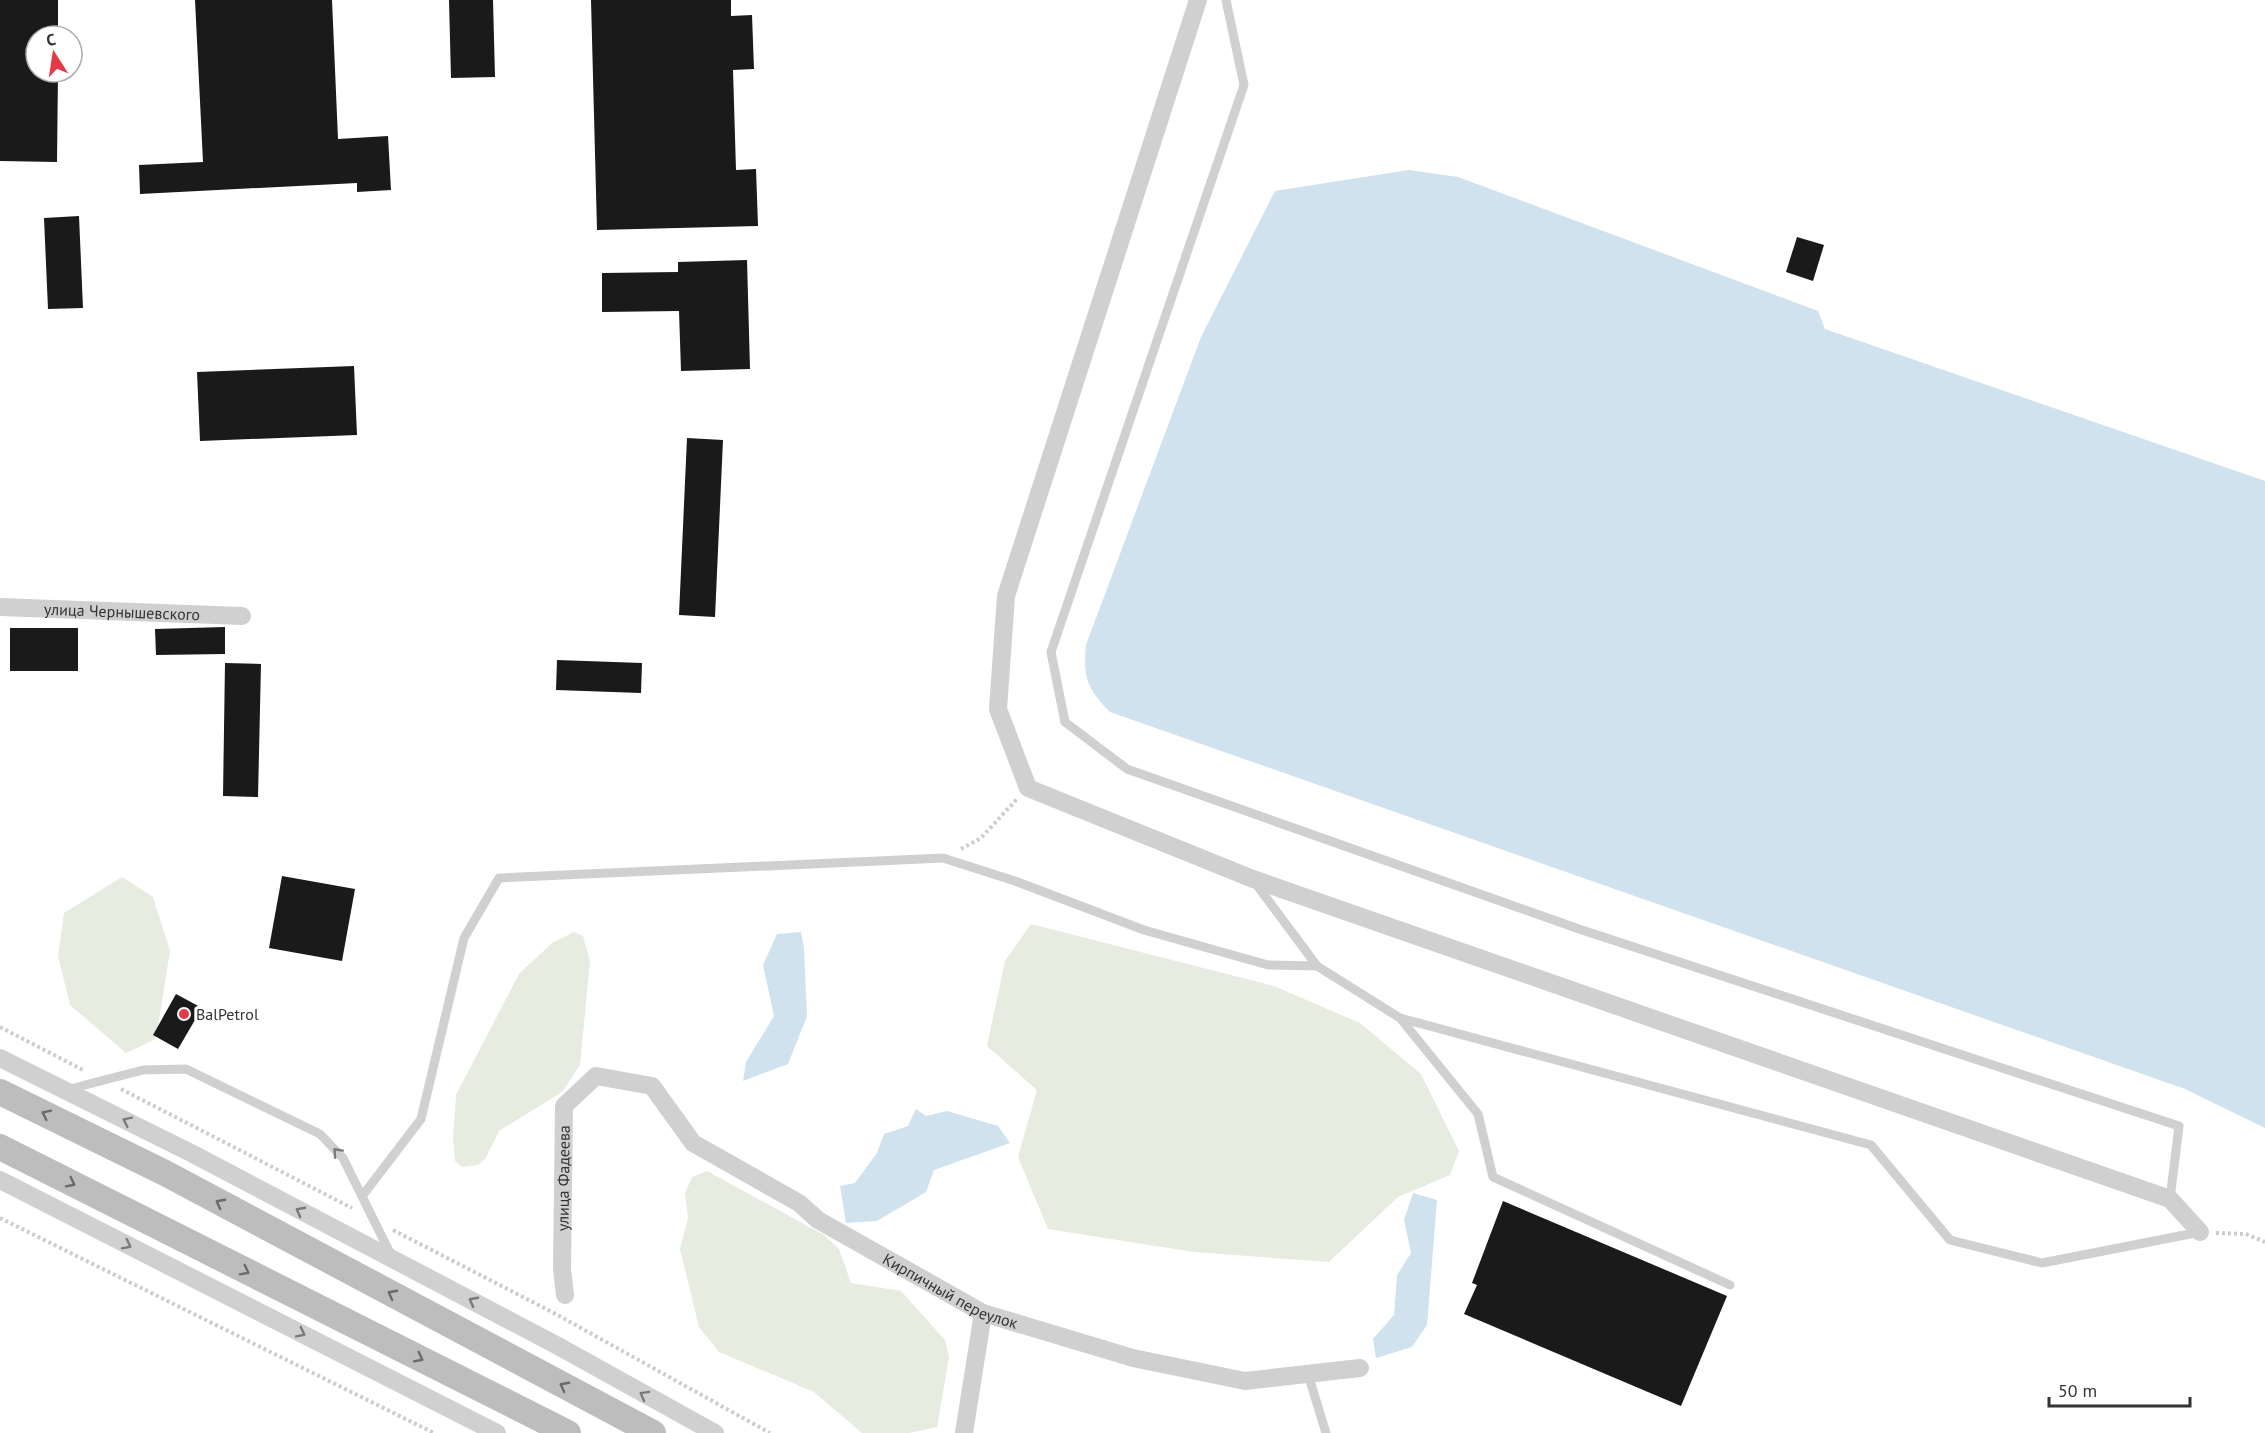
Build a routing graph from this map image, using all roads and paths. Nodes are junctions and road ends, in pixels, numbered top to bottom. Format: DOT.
graph roads {
  1 [pos="1198,0"];
  2 [pos="1226,0"];
  3 [pos="0,607"];
  4 [pos="242,615"];
  5 [pos="1028,788"];
  6 [pos="943,858"];
  7 [pos="1253,879"];
  8 [pos="1317,966"];
  9 [pos="1400,1018"];
  10 [pos="0,1058"];
  11 [pos="596,1076"];
  12 [pos="65,1090"];
  13 [pos="0,1092"];
  14 [pos="0,1147"];
  15 [pos="0,1180"];
  16 [pos="363,1195"];
  17 [pos="2170,1199"];
  18 [pos="0,1218"];
  19 [pos="2200,1232"];
  20 [pos="2265,1242"];
  21 [pos="393,1259"];
  22 [pos="1730,1285"];
  23 [pos="565,1296"];
  24 [pos="983,1313"];
  25 [pos="1360,1368"];
  26 [pos="1308,1374"];
  27 [pos="698,1428"];
  28 [pos="434,1433"];
  29 [pos="497,1433"];
  30 [pos="568,1433"];
  31 [pos="653,1433"];
  32 [pos="715,1433"];
  33 [pos="964,1433"];
  34 [pos="1326,1433"];
  1 -- 5 [label="street"];
  2 -- 17 [label="lane"];
  3 -- 4 [label="street, улица Чернышевского"];
  5 -- 6 [label="path"];
  5 -- 7 [label="street"];
  6 -- 8 [label="lane"];
  6 -- 16 [label="lane"];
  7 -- 8 [label="lane"];
  7 -- 17 [label="street"];
  8 -- 9 [label="lane"];
  9 -- 19 [label="lane"];
  9 -- 22 [label="lane"];
  10 -- 12 [label="street"];
  11 -- 23 [label="street, улица Фадеева"];
  11 -- 24 [label="street, Кирпичный переулок"];
  16 -- 12 [label="lane, one-way"];
  21 -- 12 [label="street, one-way"];
  31 -- 13 [label="main road, one-way"];
  14 -- 30 [label="main road, one-way"];
  15 -- 29 [label="street, one-way"];
  16 -- 21 [label="lane"];
  17 -- 19 [label="street"];
  18 -- 28 [label="path"];
  19 -- 20 [label="path"];
  27 -- 21 [label="street, one-way"];
  24 -- 26 [label="street, Кирпичный переулок"];
  24 -- 33 [label="street"];
  25 -- 26 [label="street, Кирпичный переулок"];
  26 -- 34 [label="lane"];
  27 -- 32 [label="street"];
}
